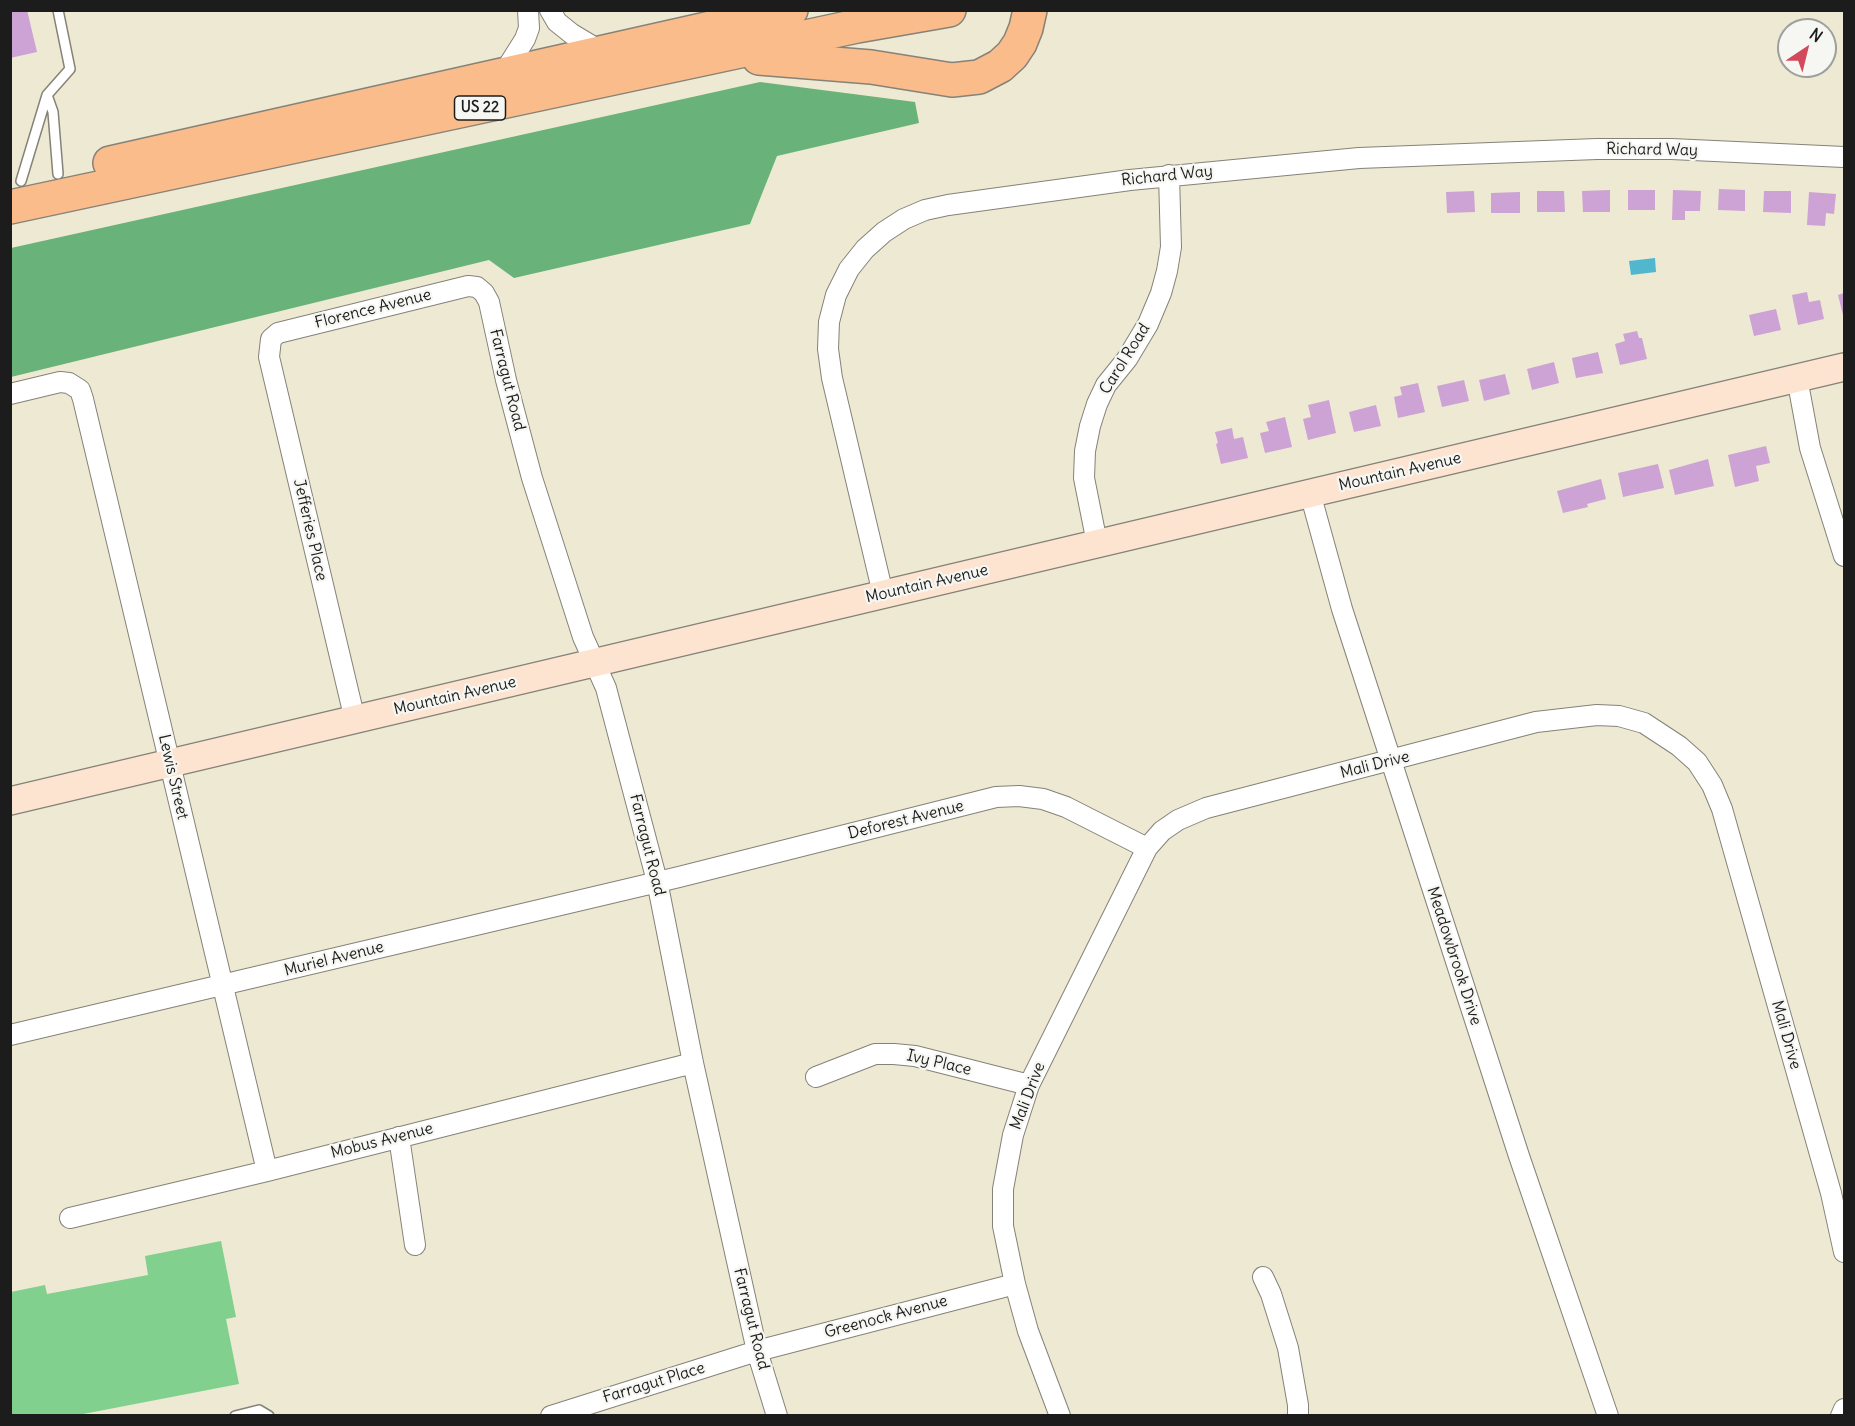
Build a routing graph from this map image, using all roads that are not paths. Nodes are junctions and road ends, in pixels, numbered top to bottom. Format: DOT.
graph roads {
  1 [pos="58,10"];
  2 [pos="528,10"];
  3 [pos="550,10"];
  4 [pos="790,10"];
  5 [pos="949,10"];
  6 [pos="1030,10"];
  7 [pos="603,52"];
  8 [pos="722,56"];
  9 [pos="503,74"];
  10 [pos="47,95"];
  11 [pos="1845,157"];
  12 [pos="58,174"];
  13 [pos="1169,175"];
  14 [pos="14,191"];
  15 [pos="477,287"];
  16 [pos="271,339"];
  17 [pos="1845,367"];
  18 [pos="1797,378"];
  19 [pos="10,394"];
  20 [pos="1310,493"];
  21 [pos="1097,543"];
  22 [pos="1845,556"];
  23 [pos="883,594"];
  24 [pos="594,663"];
  25 [pos="355,720"];
  26 [pos="1391,761"];
  27 [pos="170,763"];
  28 [pos="10,801"];
  29 [pos="1147,848"];
  30 [pos="657,881"];
  31 [pos="222,986"];
  32 [pos="10,1035"];
  33 [pos="693,1063"];
  34 [pos="816,1077"];
  35 [pos="1029,1085"];
  36 [pos="399,1137"];
  37 [pos="267,1171"];
  38 [pos="70,1218"];
  39 [pos="415,1245"];
  40 [pos="1845,1252"];
  41 [pos="1263,1277"];
  42 [pos="1015,1284"];
  43 [pos="757,1351"];
  44 [pos="1845,1409"];
  45 [pos="235,1416"];
  46 [pos="269,1416"];
  47 [pos="551,1416"];
  48 [pos="777,1416"];
  49 [pos="1060,1416"];
  50 [pos="1298,1416"];
  51 [pos="1608,1416"];
  52 [pos="1841,1416"];
  1 -- 10 [label="lane"];
  2 -- 9 [label="street"];
  3 -- 7 [label="street"];
  4 -- 7 [label="highway, US 22"];
  5 -- 8 [label="highway, US 22"];
  6 -- 8 [label="highway"];
  7 -- 9 [label="highway, US 22"];
  8 -- 14 [label="highway, US 22"];
  9 -- 12 [label="highway, US 22"];
  10 -- 12 [label="lane"];
  10 -- 14 [label="lane"];
  11 -- 13 [label="street, Richard Way"];
  12 -- 14 [label="highway, US 22"];
  13 -- 21 [label="street, Carol Road"];
  13 -- 23 [label="street, Richard Way"];
  15 -- 16 [label="street, Florence Avenue"];
  15 -- 24 [label="street, Farragut Road"];
  16 -- 25 [label="street, Jefferies Place"];
  17 -- 18 [label="street, Mountain Avenue"];
  18 -- 20 [label="street, Mountain Avenue"];
  18 -- 22 [label="street"];
  19 -- 27 [label="street, Lewis Street"];
  20 -- 21 [label="street, Mountain Avenue"];
  20 -- 26 [label="street, Meadowbrook Drive"];
  21 -- 23 [label="street, Mountain Avenue"];
  23 -- 24 [label="street, Mountain Avenue"];
  24 -- 25 [label="street, Mountain Avenue"];
  24 -- 30 [label="street, Farragut Road"];
  25 -- 27 [label="street, Mountain Avenue"];
  26 -- 29 [label="street, Mali Drive"];
  26 -- 40 [label="street, Mali Drive"];
  26 -- 51 [label="street, Meadowbrook Drive"];
  27 -- 28 [label="street, Mountain Avenue"];
  27 -- 31 [label="street, Lewis Street"];
  29 -- 30 [label="street, Deforest Avenue"];
  29 -- 35 [label="street, Mali Drive"];
  30 -- 31 [label="street, Muriel Avenue"];
  30 -- 33 [label="street, Farragut Road"];
  31 -- 32 [label="street, Muriel Avenue"];
  31 -- 37 [label="street, Lewis Street"];
  33 -- 36 [label="street, Mobus Avenue"];
  33 -- 43 [label="street, Farragut Road"];
  34 -- 35 [label="street, Ivy Place"];
  35 -- 42 [label="street, Mali Drive"];
  36 -- 37 [label="street, Mobus Avenue"];
  36 -- 39 [label="street"];
  37 -- 38 [label="street, Mobus Avenue"];
  41 -- 50 [label="street"];
  42 -- 43 [label="street, Greenock Avenue"];
  42 -- 49 [label="street, Mali Drive"];
  43 -- 47 [label="street, Farragut Place"];
  43 -- 48 [label="street, Farragut Road"];
  44 -- 52 [label="street"];
  45 -- 46 [label="lane"];
}
